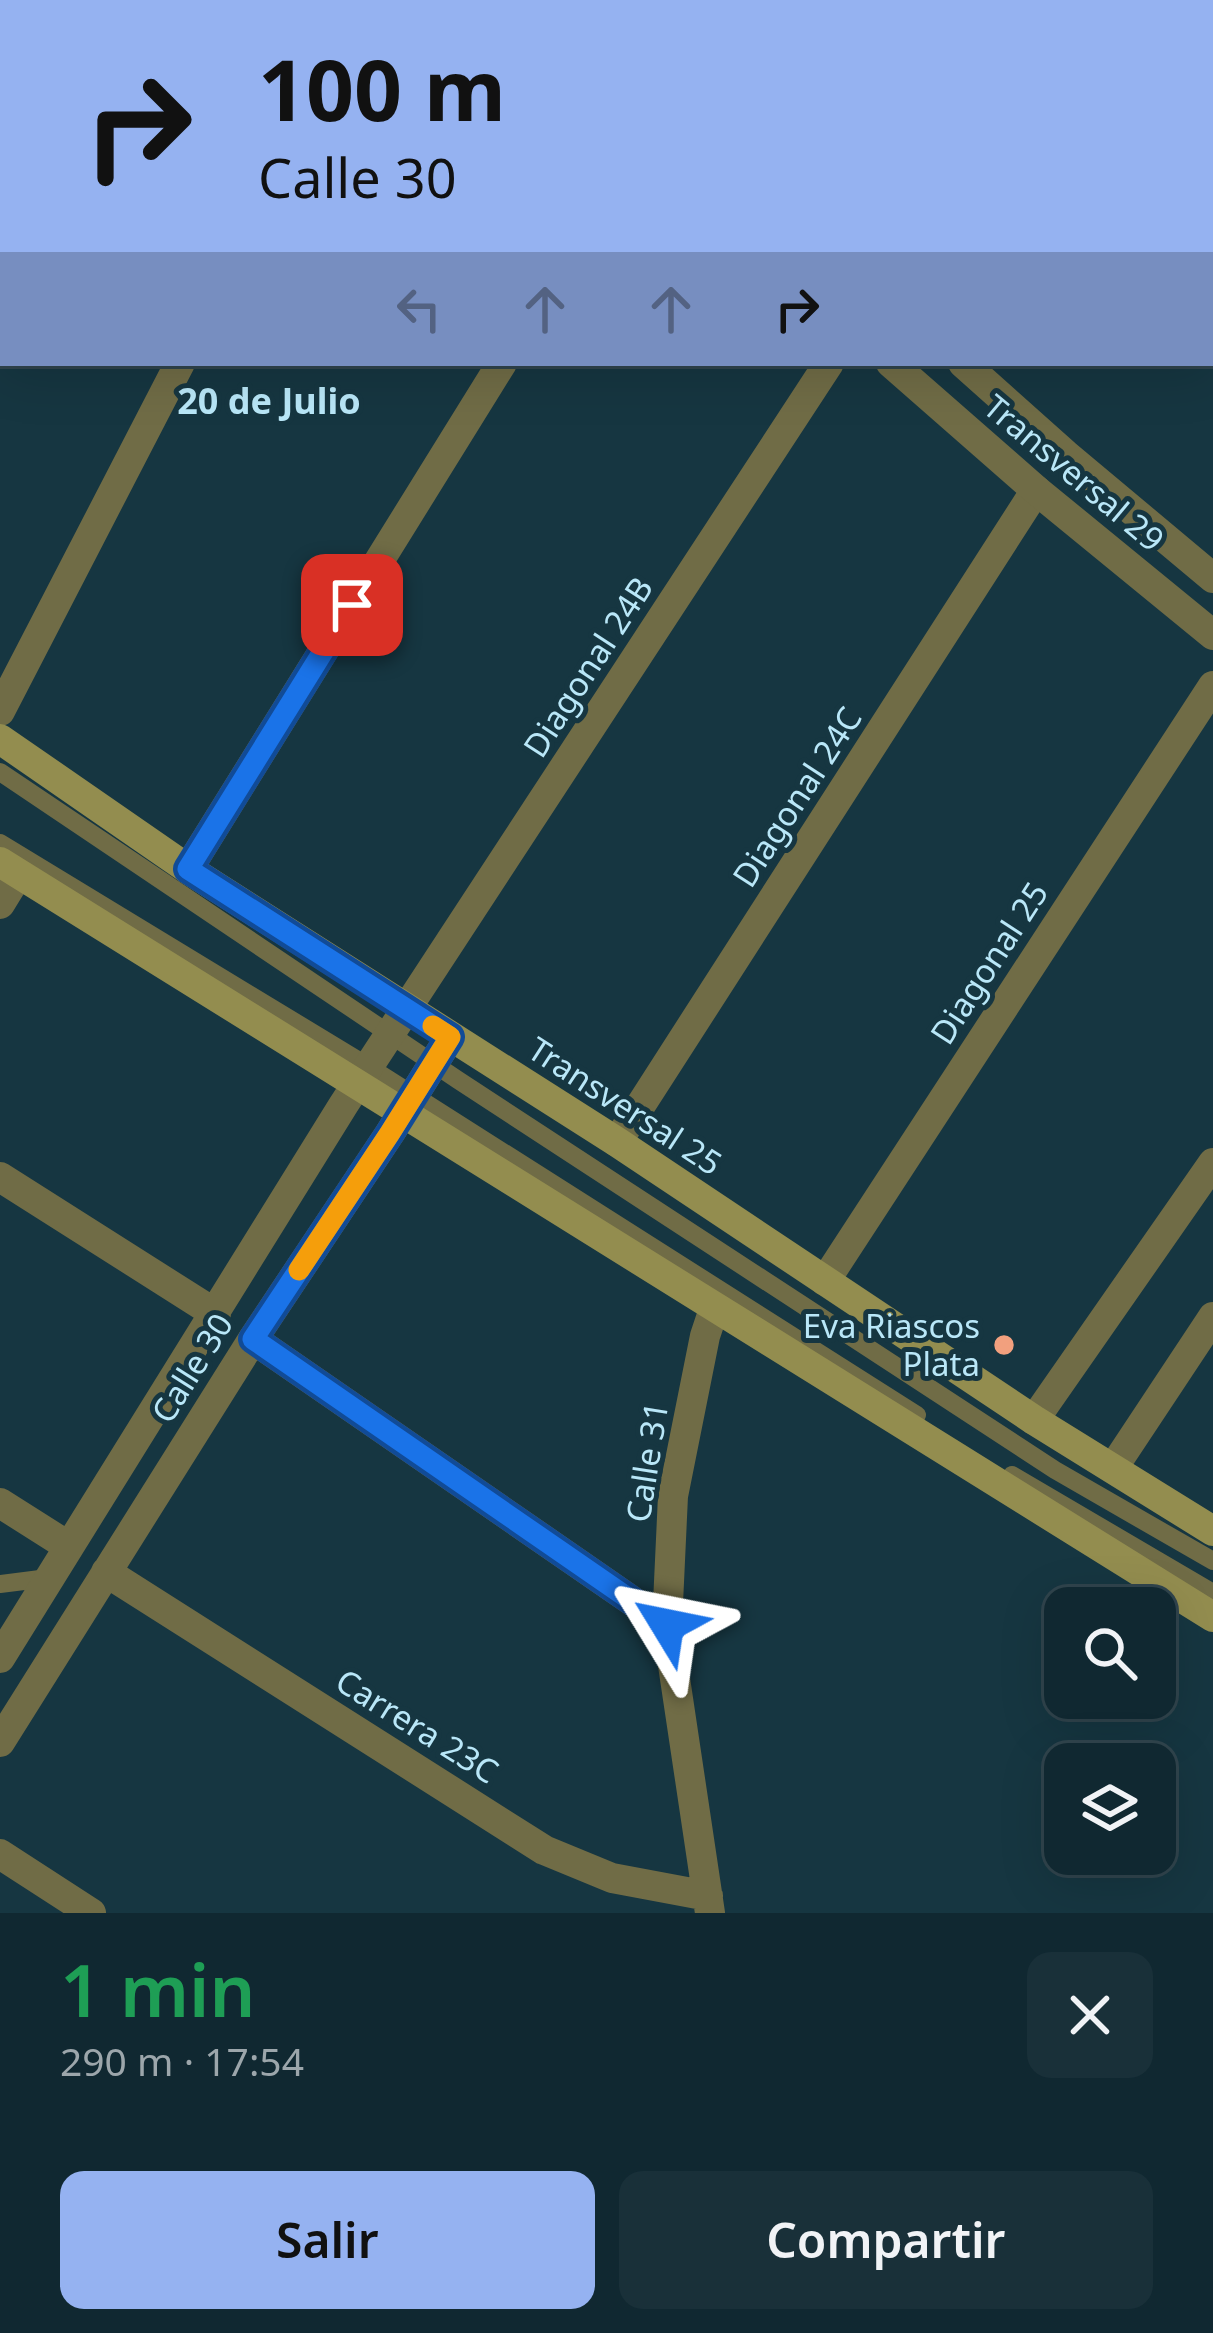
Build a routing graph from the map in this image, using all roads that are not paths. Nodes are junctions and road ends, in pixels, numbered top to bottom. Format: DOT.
graph roads {
  1 [pos="178,366"];
  2 [pos="500,366"];
  3 [pos="828,366"];
  4 [pos="894,366"];
  5 [pos="966,366"];
  6 [pos="1036,490"];
  7 [pos="1213,578"];
  8 [pos="1213,635"];
  9 [pos="1213,686"];
  10 [pos="0,711"];
  11 [pos="0,739"];
  12 [pos="0,772"];
  13 [pos="0,843"];
  14 [pos="10,867"];
  15 [pos="188,869"];
  16 [pos="0,904"];
  17 [pos="399,1022"];
  18 [pos="441,1050"];
  19 [pos="363,1076"];
  20 [pos="408,1105"];
  21 [pos="617,1142"];
  22 [pos="1213,1162"];
  23 [pos="0,1177"];
  24 [pos="825,1281"];
  25 [pos="714,1309"];
  26 [pos="216,1314"];
  27 [pos="1213,1317"];
  28 [pos="253,1339"];
  29 [pos="1034,1420"];
  30 [pos="1113,1468"];
  31 [pos="0,1503"];
  32 [pos="1213,1531"];
  33 [pos="68,1546"];
  34 [pos="1213,1561"];
  35 [pos="106,1572"];
  36 [pos="48,1578"];
  37 [pos="0,1584"];
  38 [pos="1213,1593"];
  39 [pos="1213,1617"];
  40 [pos="667,1625"];
  41 [pos="0,1658"];
  42 [pos="0,1742"];
  43 [pos="0,1854"];
  44 [pos="709,1905"];
  45 [pos="91,1913"];
  1 -- 10 [label="street"];
  2 -- 15 [label="street"];
  3 -- 17 [label="street, Diagonal 24B"];
  4 -- 6 [label="street, Transversal 29"];
  5 -- 7 [label="street, Transversal 29"];
  6 -- 8 [label="street, Transversal 29"];
  6 -- 21 [label="street, Diagonal 24C"];
  9 -- 24 [label="street, Diagonal 25"];
  11 -- 15 [label="main road, Transversal 25"];
  12 -- 17 [label="lane"];
  13 -- 19 [label="lane"];
  14 -- 16 [label="street"];
  14 -- 19 [label="main road"];
  15 -- 17 [label="main road, Transversal 25"];
  17 -- 18 [label="main road, Transversal 25"];
  17 -- 19 [label="street, Calle 30"];
  18 -- 20 [label="street, Calle 30"];
  18 -- 21 [label="main road, Transversal 25"];
  18 -- 34 [label="lane"];
  19 -- 20 [label="main road"];
  19 -- 26 [label="street, Calle 30"];
  20 -- 25 [label="main road"];
  20 -- 28 [label="street, Calle 30"];
  20 -- 38 [label="lane"];
  21 -- 24 [label="main road, Transversal 25"];
  22 -- 29 [label="street"];
  23 -- 26 [label="street"];
  24 -- 29 [label="main road, Transversal 25"];
  25 -- 39 [label="main road"];
  25 -- 40 [label="street, Calle 31"];
  26 -- 33 [label="street, Calle 30"];
  27 -- 30 [label="street"];
  28 -- 35 [label="street, Calle 30"];
  28 -- 40 [label="street"];
  29 -- 30 [label="main road, Transversal 25"];
  30 -- 32 [label="main road, Transversal 25"];
  31 -- 33 [label="street"];
  33 -- 36 [label="street, Calle 30"];
  35 -- 42 [label="street, Calle 30"];
  35 -- 44 [label="street, Carrera 23C"];
  36 -- 37 [label="lane"];
  36 -- 41 [label="street, Calle 30"];
  40 -- 44 [label="street, Calle 31"];
  43 -- 45 [label="street"];
}
